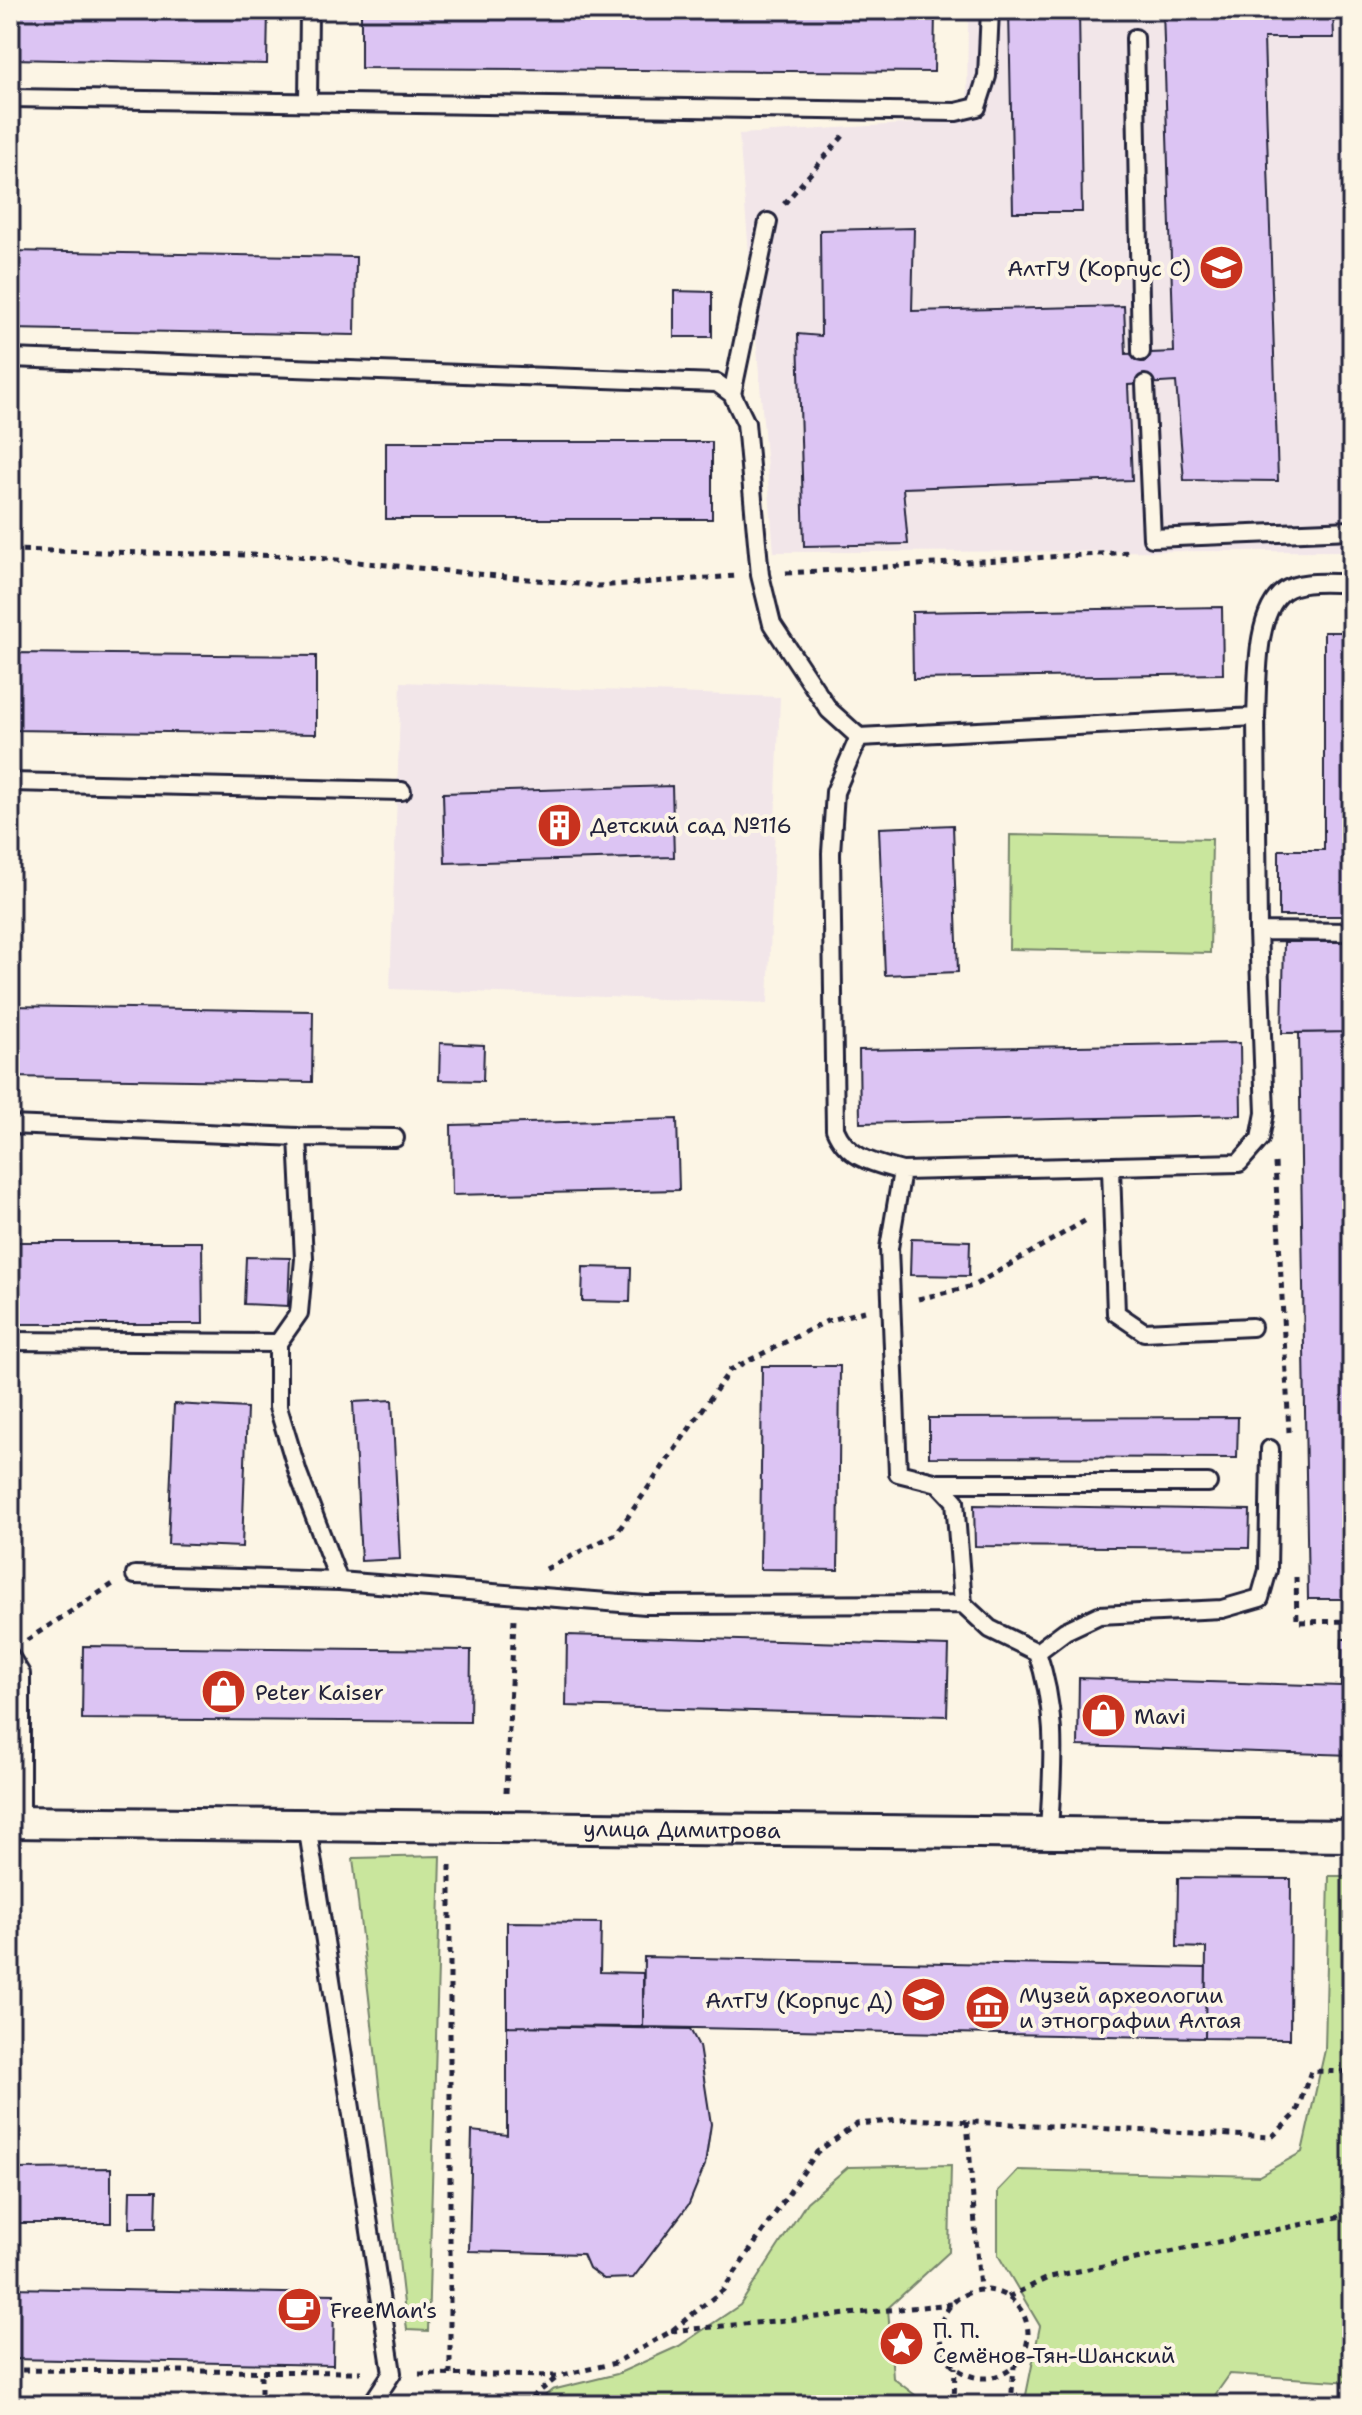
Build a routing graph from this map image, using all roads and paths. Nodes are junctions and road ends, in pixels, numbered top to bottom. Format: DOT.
graph roads {
  1 [pos="309,10"];
  2 [pos="990,10"];
  3 [pos="1135,38"];
  4 [pos="10,98"];
  5 [pos="308,102"];
  6 [pos="865,111"];
  7 [pos="768,222"];
  8 [pos="1141,352"];
  9 [pos="10,358"];
  10 [pos="1145,384"];
  11 [pos="732,394"];
  12 [pos="1352,530"];
  13 [pos="10,550"];
  14 [pos="1145,551"];
  15 [pos="760,575"];
  16 [pos="1352,583"];
  17 [pos="1256,717"];
  18 [pos="859,737"];
  19 [pos="10,782"];
  20 [pos="402,791"];
  21 [pos="1258,931"];
  22 [pos="1352,932"];
  23 [pos="10,1125"];
  24 [pos="298,1137"];
  25 [pos="395,1138"];
  26 [pos="1278,1168"];
  27 [pos="1111,1169"];
  28 [pos="902,1171"];
  29 [pos="1110,1206"];
  30 [pos="891,1305"];
  31 [pos="1252,1327"];
  32 [pos="10,1341"];
  33 [pos="278,1343"];
  34 [pos="1287,1378"];
  35 [pos="1270,1449"];
  36 [pos="938,1483"];
  37 [pos="1208,1483"];
  38 [pos="135,1575"];
  39 [pos="339,1581"];
  40 [pos="515,1595"];
  41 [pos="963,1604"];
  42 [pos="16,1649"];
  43 [pos="1037,1652"];
  44 [pos="15,1822"];
  45 [pos="307,1825"];
  46 [pos="505,1827"];
  47 [pos="1049,1833"];
  48 [pos="1352,1836"];
  49 [pos="450,1858"];
  50 [pos="1352,2072"];
  51 [pos="967,2121"];
  52 [pos="1352,2214"];
  53 [pos="980,2290"];
  54 [pos="1008,2297"];
  55 [pos="952,2304"];
  56 [pos="670,2332"];
  57 [pos="1014,2365"];
  58 [pos="955,2367"];
  59 [pos="261,2369"];
  60 [pos="10,2370"];
  61 [pos="392,2373"];
  62 [pos="450,2375"];
  63 [pos="559,2376"];
  64 [pos="261,2405"];
  65 [pos="371,2405"];
  66 [pos="522,2405"];
  67 [pos="954,2405"];
  68 [pos="1011,2405"];
  1 -- 5 [label="lane"];
  2 -- 6 [label="lane"];
  3 -- 8 [label="lane"];
  4 -- 5 [label="lane"];
  5 -- 6 [label="lane"];
  6 -- 7 [label="path"];
  7 -- 11 [label="lane"];
  9 -- 11 [label="lane"];
  10 -- 12 [label="lane"];
  11 -- 15 [label="lane"];
  13 -- 15 [label="path"];
  14 -- 15 [label="path"];
  15 -- 18 [label="lane"];
  16 -- 17 [label="lane"];
  17 -- 18 [label="lane"];
  17 -- 21 [label="lane"];
  18 -- 28 [label="lane"];
  19 -- 20 [label="lane"];
  21 -- 22 [label="lane"];
  21 -- 27 [label="lane"];
  23 -- 24 [label="lane"];
  24 -- 25 [label="lane"];
  24 -- 33 [label="lane"];
  26 -- 34 [label="path"];
  27 -- 28 [label="lane"];
  27 -- 29 [label="lane"];
  28 -- 30 [label="lane"];
  29 -- 30 [label="path"];
  29 -- 31 [label="lane"];
  30 -- 36 [label="lane"];
  30 -- 40 [label="path"];
  32 -- 33 [label="lane"];
  33 -- 39 [label="lane"];
  35 -- 43 [label="lane"];
  36 -- 37 [label="lane"];
  36 -- 41 [label="lane"];
  38 -- 39 [label="lane"];
  38 -- 42 [label="path"];
  39 -- 40 [label="lane"];
  40 -- 41 [label="lane"];
  40 -- 46 [label="path"];
  41 -- 43 [label="lane"];
  42 -- 44 [label="lane"];
  43 -- 47 [label="lane"];
  44 -- 45 [label="street, улица Димитрова"];
  45 -- 46 [label="street, улица Димитрова"];
  45 -- 61 [label="lane"];
  46 -- 47 [label="street, улица Димитрова"];
  47 -- 48 [label="street, улица Димитрова"];
  49 -- 62 [label="path"];
  50 -- 51 [label="path"];
  51 -- 53 [label="path"];
  51 -- 56 [label="path"];
  52 -- 54 [label="path"];
  53 -- 54 [label="path"];
  53 -- 55 [label="path"];
  54 -- 57 [label="path"];
  55 -- 56 [label="path"];
  55 -- 58 [label="path"];
  56 -- 63 [label="path"];
  57 -- 58 [label="path"];
  57 -- 68 [label="path"];
  58 -- 67 [label="path"];
  59 -- 60 [label="path"];
  59 -- 61 [label="path"];
  59 -- 64 [label="path"];
  61 -- 62 [label="path"];
  61 -- 65 [label="lane"];
  62 -- 63 [label="path"];
  63 -- 66 [label="path"];
}
